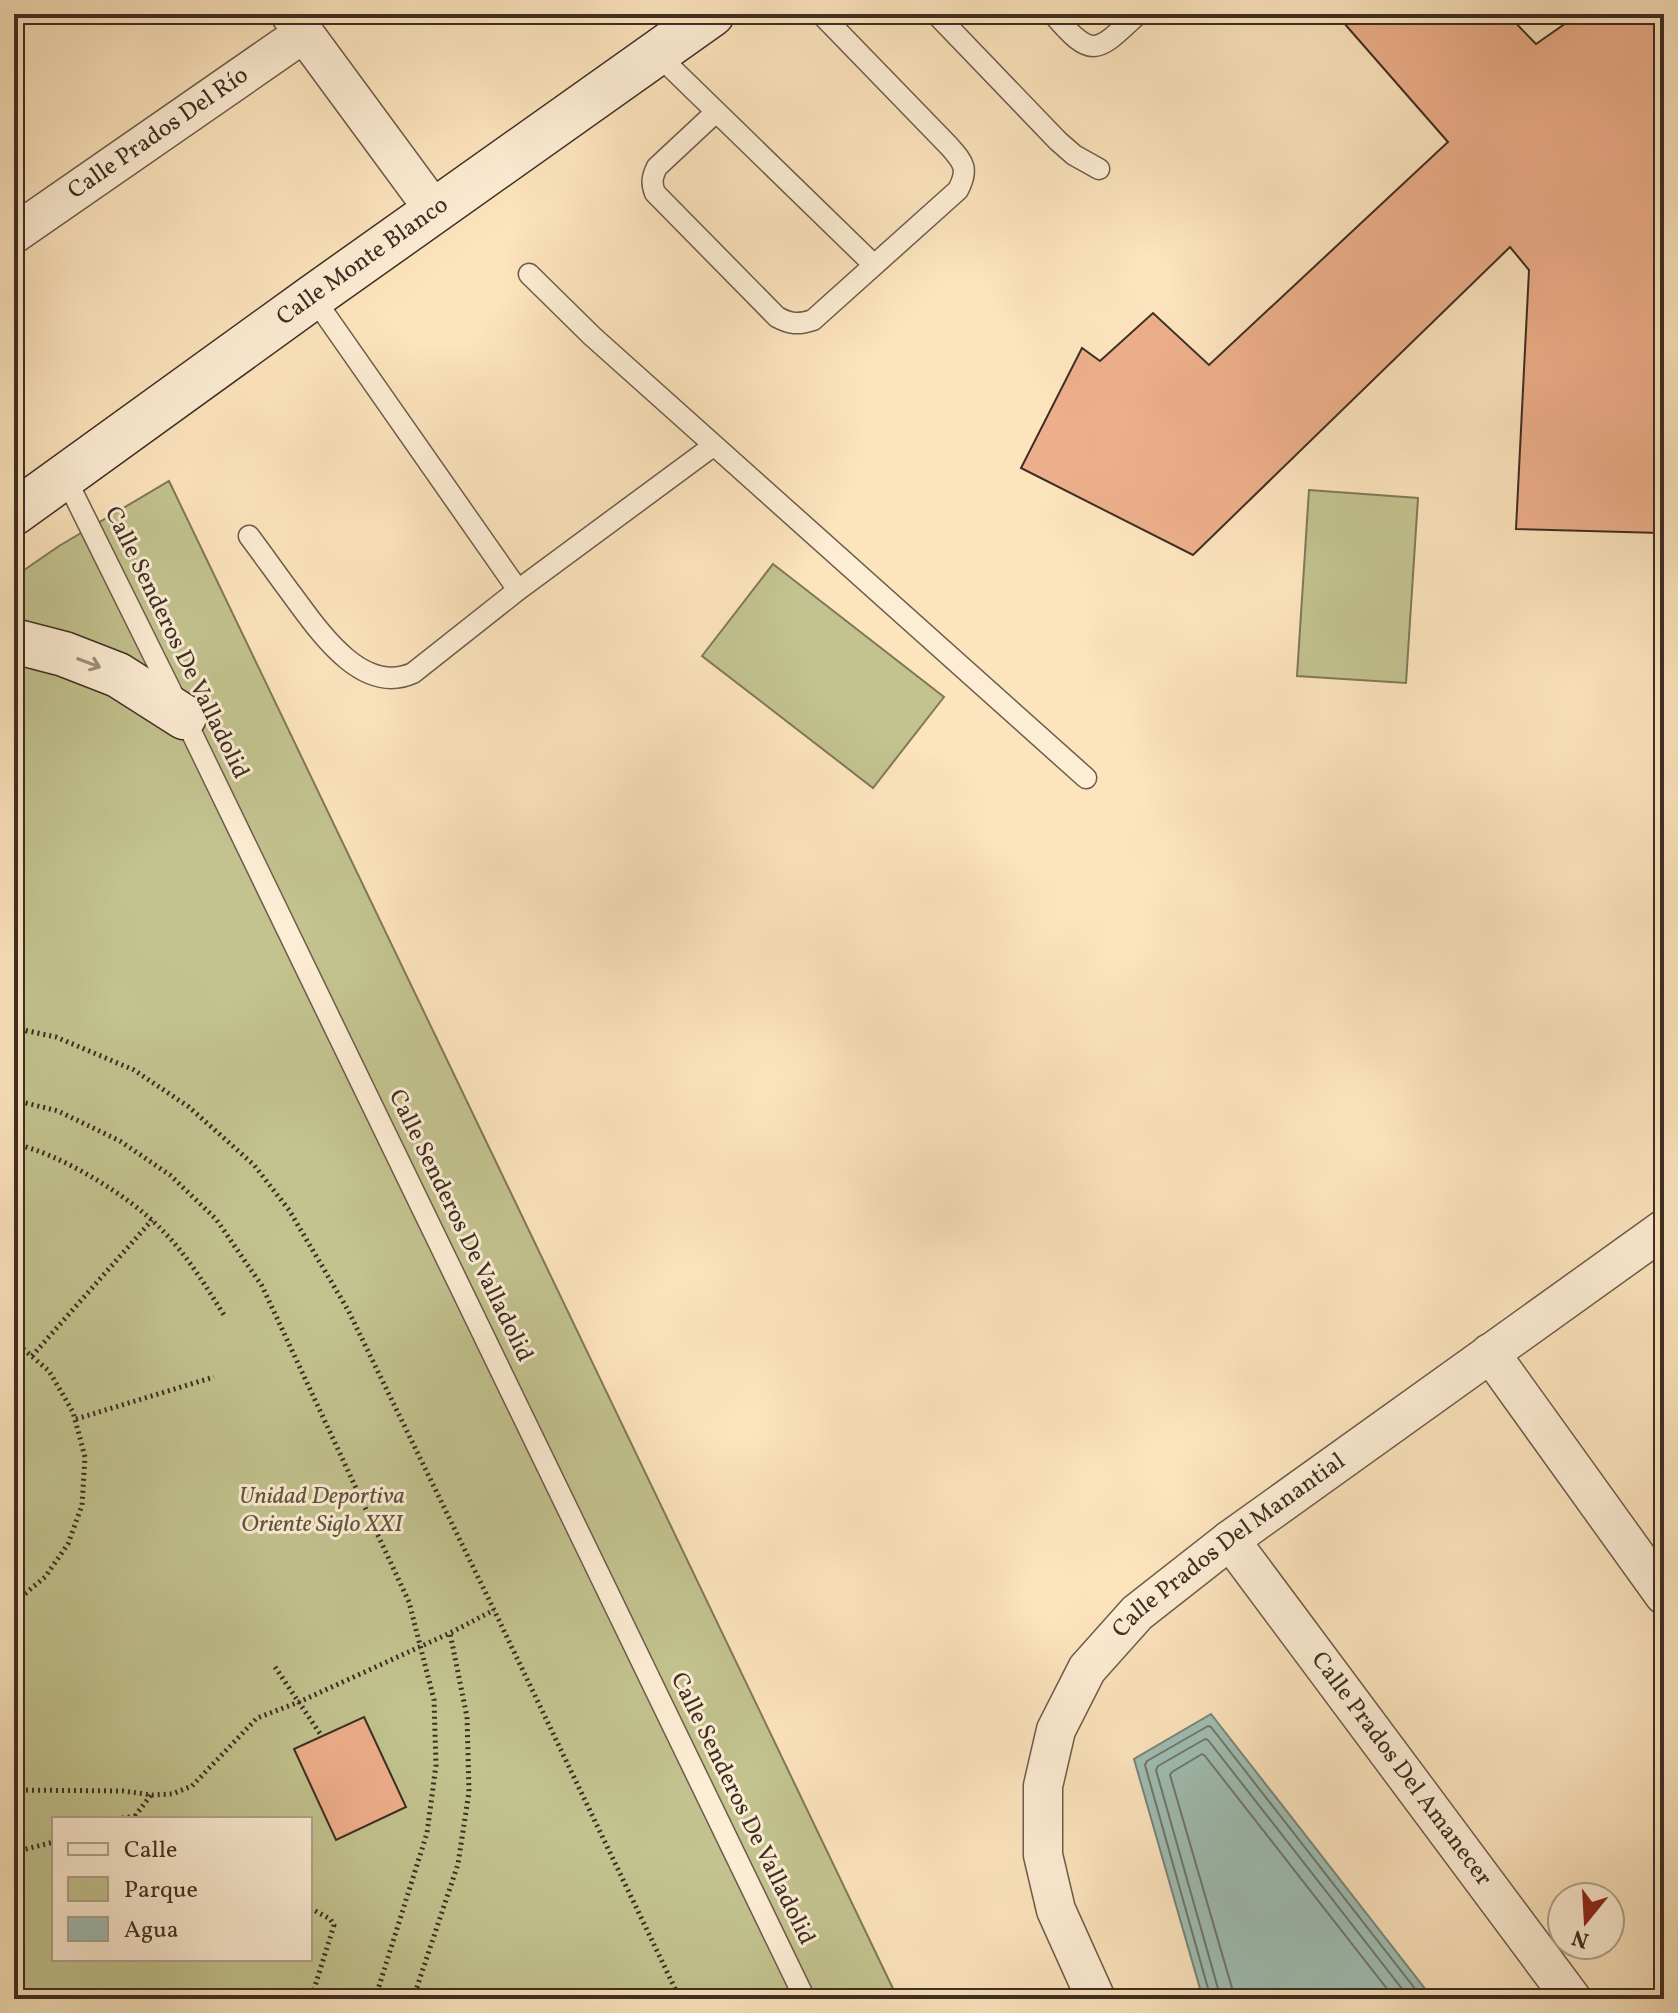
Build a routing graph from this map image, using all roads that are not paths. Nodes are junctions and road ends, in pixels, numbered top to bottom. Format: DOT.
graph roads {
  1 [pos="821,14"];
  2 [pos="936,14"];
  3 [pos="1053,14"];
  4 [pos="1138,14"];
  5 [pos="297,23"];
  6 [pos="682,29"];
  7 [pos="716,112"];
  8 [pos="1099,169"];
  9 [pos="435,211"];
  10 [pos="14,234"];
  11 [pos="874,265"];
  12 [pos="529,274"];
  13 [pos="313,297"];
  14 [pos="713,446"];
  15 [pos="65,477"];
  16 [pos="14,513"];
  17 [pos="249,536"];
  18 [pos="518,590"];
  19 [pos="14,641"];
  20 [pos="184,717"];
  21 [pos="1086,778"];
  22 [pos="1664,1229"];
  23 [pos="1490,1353"];
  24 [pos="1230,1540"];
  25 [pos="1664,1595"];
  26 [pos="805,1999"];
  27 [pos="1096,1999"];
  28 [pos="1572,1999"];
  1 -- 11 [label="lane"];
  2 -- 8 [label="lane"];
  3 -- 4 [label="lane"];
  5 -- 9 [label="street"];
  5 -- 10 [label="street, Calle Prados Del Río"];
  6 -- 7 [label="lane"];
  6 -- 9 [label="main road, Calle Monte Blanco"];
  7 -- 11 [label="lane"];
  7 -- 11 [label="lane"];
  9 -- 13 [label="main road, Calle Monte Blanco"];
  12 -- 14 [label="lane"];
  13 -- 15 [label="main road, Calle Monte Blanco"];
  13 -- 18 [label="lane"];
  14 -- 18 [label="lane"];
  14 -- 21 [label="lane"];
  15 -- 16 [label="main road, Calle Monte Blanco"];
  15 -- 20 [label="lane, Calle Senderos De Valladolid"];
  17 -- 18 [label="lane"];
  19 -- 20 [label="main road, one-way"];
  20 -- 26 [label="lane, Calle Senderos De Valladolid"];
  22 -- 23 [label="street, Calle Prados Del Manantial"];
  23 -- 24 [label="street, Calle Prados Del Manantial"];
  23 -- 25 [label="street"];
  24 -- 27 [label="street, Calle Prados Del Manantial"];
  24 -- 28 [label="street, Calle Prados Del Amanecer"];
}
